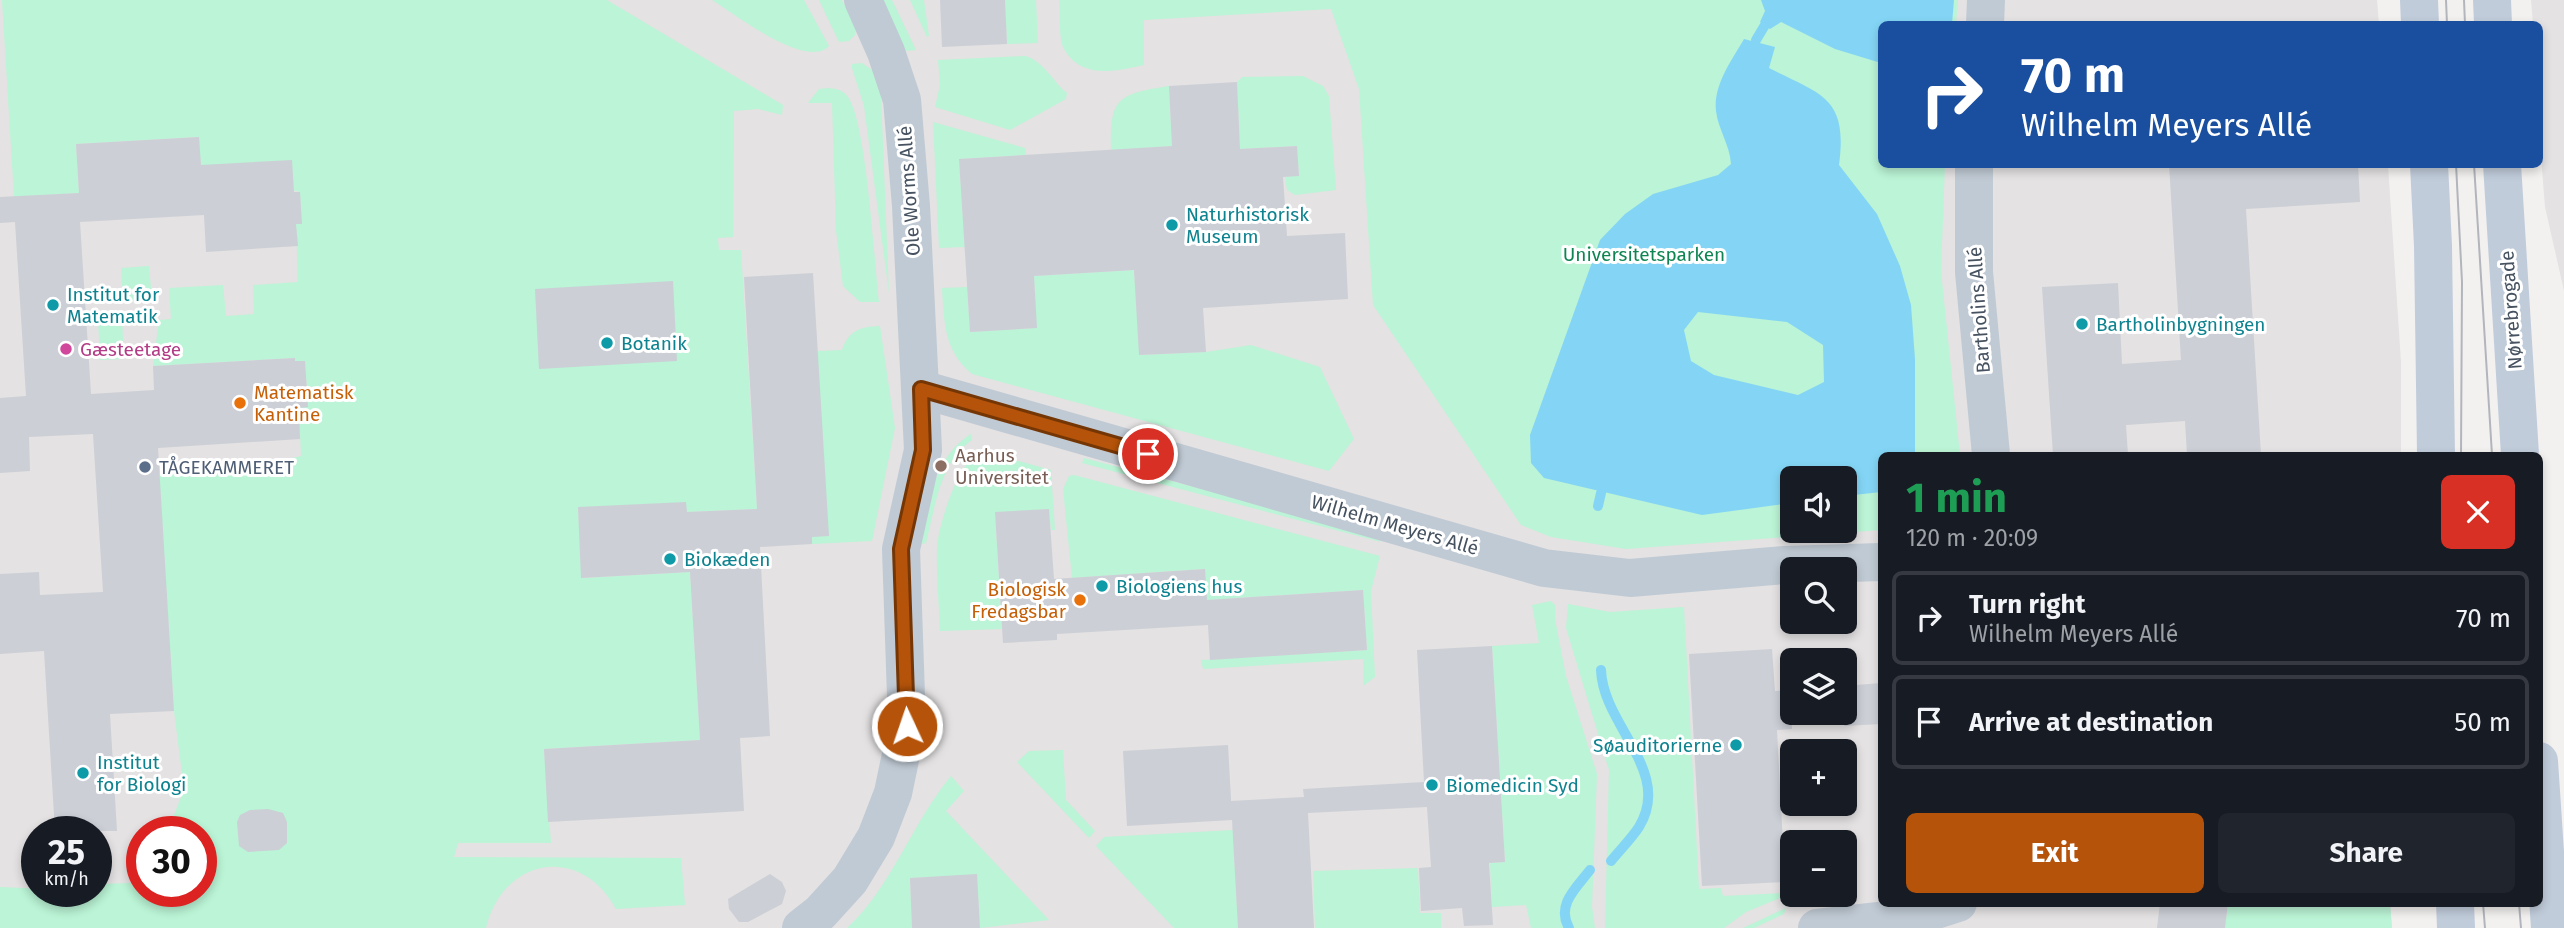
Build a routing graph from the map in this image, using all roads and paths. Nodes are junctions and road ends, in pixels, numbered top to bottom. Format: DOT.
graph roads {
  1 [pos="863,0"];
  2 [pos="1986,0"];
  3 [pos="2418,0"];
  4 [pos="2492,0"];
  5 [pos="1985,21"];
  6 [pos="2420,21"];
  7 [pos="2493,21"];
  8 [pos="1975,168"];
  9 [pos="2428,168"];
  10 [pos="2502,168"];
  11 [pos="921,389"];
  12 [pos="1991,452"];
  13 [pos="2436,452"];
  14 [pos="2520,452"];
  15 [pos="1878,562"];
  16 [pos="2543,822"];
  17 [pos="1944,907"];
  18 [pos="2455,907"];
  19 [pos="800,928"];
  20 [pos="1817,928"];
  21 [pos="2456,928"];
  22 [pos="2550,928"];
  1 -- 11 [label="street, Ole Worms Allé"];
  2 -- 5 [label="street"];
  3 -- 6 [label="main road"];
  4 -- 7 [label="main road"];
  8 -- 12 [label="street, Bartholins Allé"];
  9 -- 13 [label="main road"];
  10 -- 14 [label="main road, Nørrebrogade"];
  11 -- 15 [label="street, Wilhelm Meyers Allé"];
  11 -- 19 [label="street, Ole Worms Allé"];
  16 -- 22 [label="main road"];
  17 -- 20 [label="street"];
  18 -- 21 [label="main road"];
}
